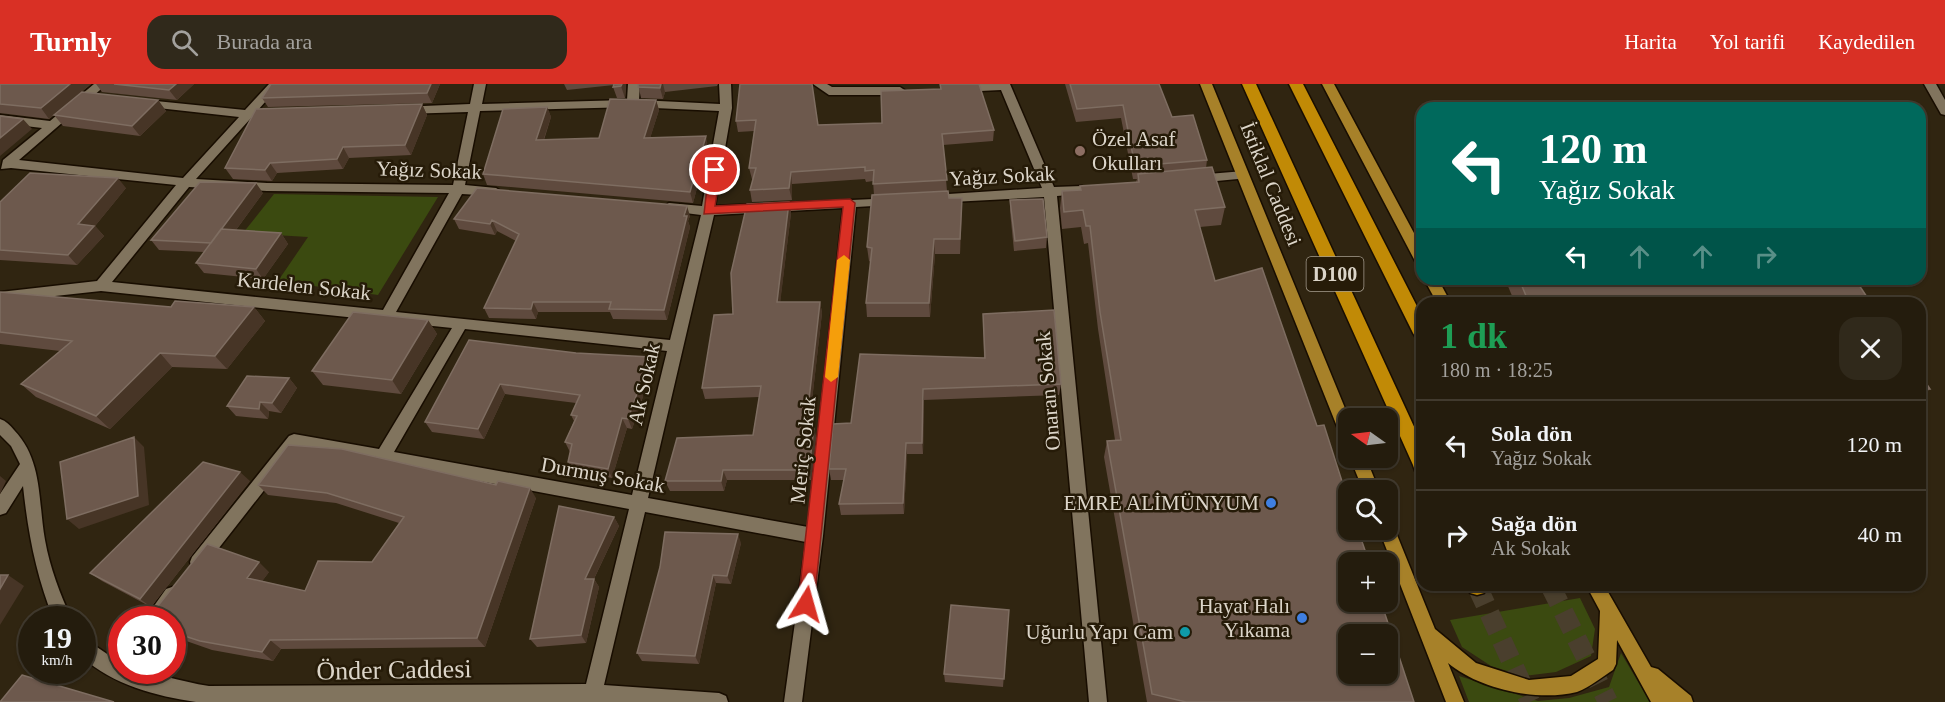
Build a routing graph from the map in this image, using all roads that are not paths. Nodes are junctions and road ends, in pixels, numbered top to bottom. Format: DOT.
graph roads {
  1 [pos="101,84"];
  2 [pos="275,84"];
  3 [pos="480,84"];
  4 [pos="634,84"];
  5 [pos="725,84"];
  6 [pos="819,84"];
  7 [pos="1206,84"];
  8 [pos="1249,84"];
  9 [pos="1296,84"];
  10 [pos="1328,84"];
  11 [pos="1930,84"];
  12 [pos="1005,85"];
  13 [pos="949,88"];
  14 [pos="915,90"];
  15 [pos="87,96"];
  16 [pos="102,98"];
  17 [pos="124,100"];
  18 [pos="633,103"];
  19 [pos="477,107"];
  20 [pos="726,108"];
  21 [pos="396,110"];
  22 [pos="1945,111"];
  23 [pos="282,113"];
  24 [pos="247,114"];
  25 [pos="0,118"];
  26 [pos="53,125"];
  27 [pos="4,166"];
  28 [pos="1244,175"];
  29 [pos="1186,180"];
  30 [pos="185,183"];
  31 [pos="1092,188"];
  32 [pos="458,189"];
  33 [pos="506,193"];
  34 [pos="1050,193"];
  35 [pos="850,203"];
  36 [pos="660,207"];
  37 [pos="708,211"];
  38 [pos="1416,250"];
  39 [pos="101,286"];
  40 [pos="0,297"];
  41 [pos="387,316"];
  42 [pos="1416,321"];
  43 [pos="462,323"];
  44 [pos="675,346"];
  45 [pos="1338,409"];
  46 [pos="0,425"];
  47 [pos="1416,452"];
  48 [pos="383,457"];
  49 [pos="28,464"];
  50 [pos="638,505"];
  51 [pos="0,508"];
  52 [pos="815,536"];
  53 [pos="1391,540"];
  54 [pos="1598,591"];
  55 [pos="57,606"];
  56 [pos="164,606"];
  57 [pos="1609,609"];
  58 [pos="1430,635"];
  59 [pos="1636,658"];
  60 [pos="149,684"];
  61 [pos="593,698"];
  62 [pos="719,702"];
  63 [pos="793,702"];
  64 [pos="1098,702"];
  65 [pos="1455,702"];
  66 [pos="1661,702"];
  67 [pos="1684,702"];
  1 -- 15 [label="street"];
  2 -- 24 [label="street"];
  3 -- 19 [label="street"];
  4 -- 18 [label="street"];
  5 -- 20 [label="street, Ak Sokak"];
  6 -- 14 [label="street"];
  7 -- 28 [label="main road, İstiklal Caddesi"];
  8 -- 47 [label="highway, D100"];
  9 -- 42 [label="highway, D100"];
  10 -- 38 [label="main road"];
  11 -- 22 [label="street"];
  12 -- 13 [label="street"];
  12 -- 34 [label="street, Onaran Sokak"];
  15 -- 16 [label="street"];
  15 -- 26 [label="street"];
  17 -- 24 [label="street"];
  18 -- 19 [label="street"];
  18 -- 20 [label="street"];
  19 -- 21 [label="street"];
  19 -- 32 [label="street"];
  20 -- 37 [label="street, Ak Sokak"];
  23 -- 24 [label="street"];
  24 -- 30 [label="street"];
  25 -- 26 [label="street"];
  26 -- 27 [label="street"];
  27 -- 30 [label="street, Yağız Sokak"];
  28 -- 29 [label="street"];
  28 -- 45 [label="main road, İstiklal Caddesi"];
  30 -- 32 [label="street, Yağız Sokak"];
  30 -- 39 [label="street"];
  31 -- 34 [label="street, Yağız Sokak"];
  32 -- 33 [label="street, Yağız Sokak"];
  32 -- 41 [label="street"];
  34 -- 35 [label="street, Yağız Sokak"];
  34 -- 64 [label="street, Onaran Sokak"];
  35 -- 37 [label="street, Yağız Sokak"];
  35 -- 52 [label="street, Meriç Sokak"];
  36 -- 37 [label="street, Yağız Sokak"];
  37 -- 44 [label="street, Ak Sokak"];
  39 -- 40 [label="street, Kardelen Sokak"];
  39 -- 41 [label="street, Kardelen Sokak"];
  41 -- 43 [label="street, Kardelen Sokak"];
  43 -- 44 [label="street, Kardelen Sokak"];
  43 -- 48 [label="street"];
  44 -- 50 [label="street, Ak Sokak"];
  46 -- 49 [label="street"];
  48 -- 50 [label="street, Durmuş Sokak"];
  48 -- 56 [label="street, Durmuş Sokak"];
  49 -- 51 [label="street"];
  49 -- 55 [label="street"];
  50 -- 52 [label="street, Durmuş Sokak"];
  50 -- 61 [label="street, Ak Sokak"];
  52 -- 63 [label="street, Meriç Sokak"];
  53 -- 58 [label="main road"];
  54 -- 57 [label="main road"];
  57 -- 58 [label="main road"];
  57 -- 59 [label="main road"];
  58 -- 65 [label="main road"];
  59 -- 66 [label="main road"];
  59 -- 67 [label="main road"];
  60 -- 61 [label="street, Önder Caddesi"];
  61 -- 62 [label="street, Önder Caddesi"];
}
